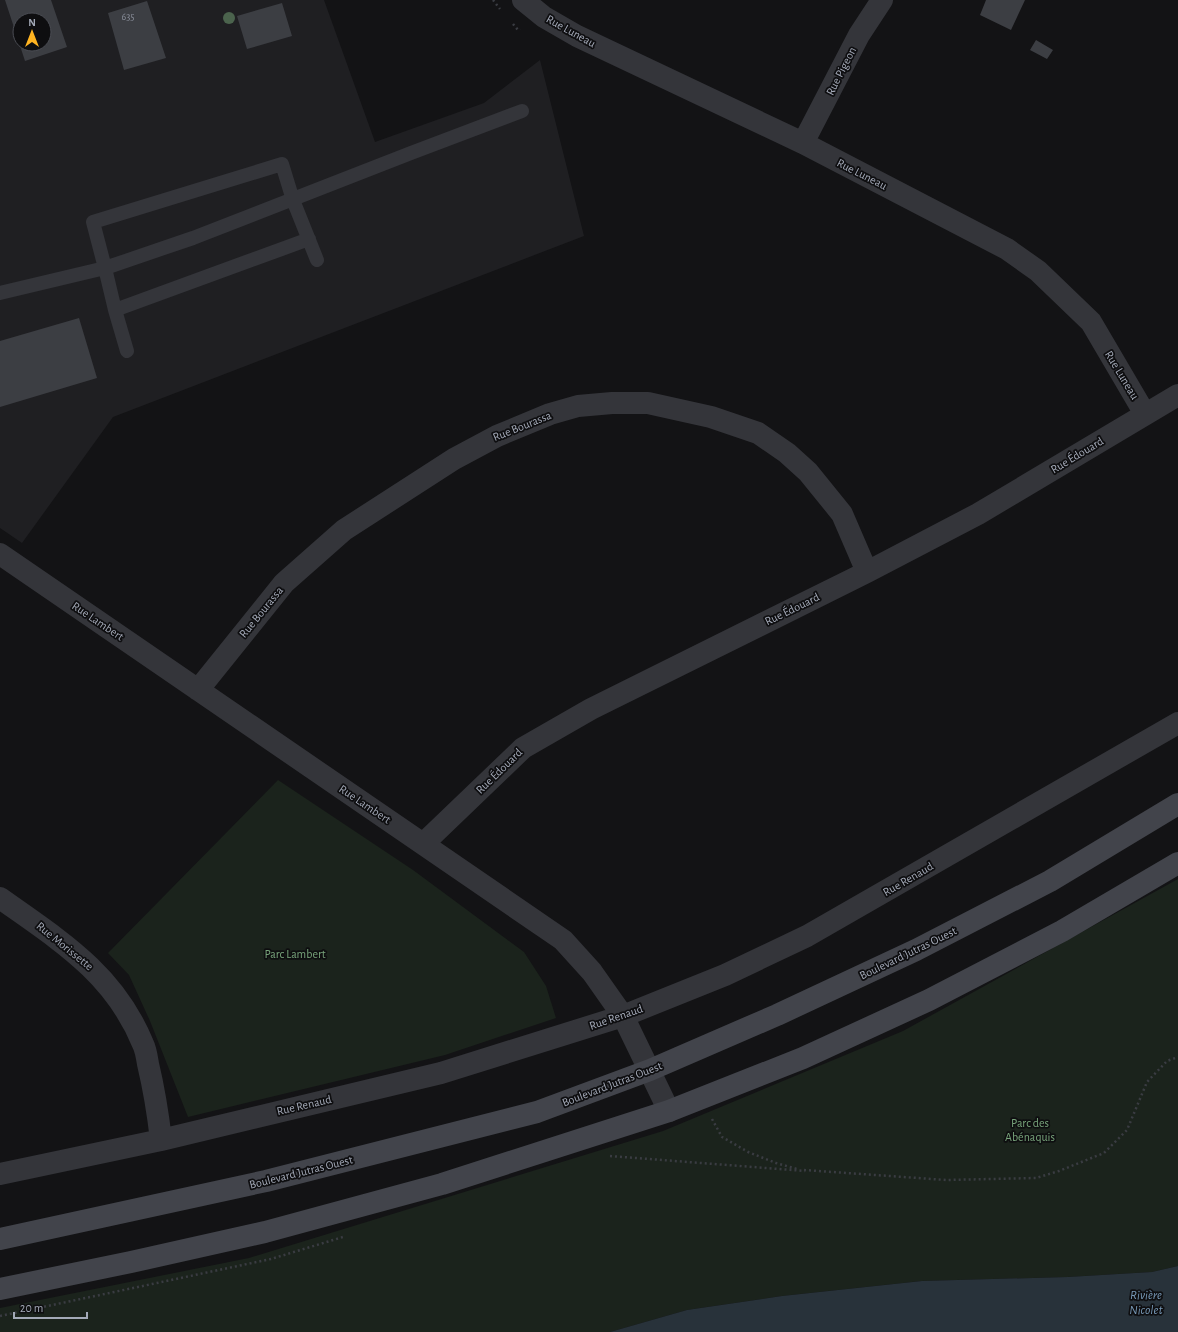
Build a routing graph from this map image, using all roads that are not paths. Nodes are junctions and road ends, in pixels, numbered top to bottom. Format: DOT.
graph roads {
  1 [pos="523,0"];
  2 [pos="882,0"];
  3 [pos="522,111"];
  4 [pos="803,143"];
  5 [pos="293,200"];
  6 [pos="309,238"];
  7 [pos="317,260"];
  8 [pos="105,268"];
  9 [pos="0,293"];
  10 [pos="115,310"];
  11 [pos="127,351"];
  12 [pos="1178,395"];
  13 [pos="1146,414"];
  14 [pos="0,554"];
  15 [pos="867,572"];
  16 [pos="198,690"];
  17 [pos="1178,724"];
  18 [pos="1178,804"];
  19 [pos="423,844"];
  20 [pos="1178,863"];
  21 [pos="0,898"];
  22 [pos="623,1016"];
  23 [pos="650,1070"];
  24 [pos="669,1111"];
  25 [pos="161,1140"];
  26 [pos="0,1174"];
  27 [pos="0,1239"];
  28 [pos="0,1289"];
  1 -- 4 [label="street, Rue Luneau"];
  2 -- 4 [label="street, Rue Pigeon"];
  3 -- 5 [label="lane"];
  4 -- 13 [label="street, Rue Luneau"];
  5 -- 6 [label="lane"];
  5 -- 8 [label="lane"];
  5 -- 8 [label="lane"];
  6 -- 7 [label="lane"];
  6 -- 10 [label="lane"];
  8 -- 9 [label="lane"];
  8 -- 10 [label="lane"];
  10 -- 11 [label="lane"];
  12 -- 13 [label="street, Rue Édouard"];
  13 -- 15 [label="street, Rue Édouard"];
  14 -- 16 [label="street, Rue Lambert"];
  15 -- 16 [label="street, Rue Bourassa"];
  15 -- 19 [label="street, Rue Édouard"];
  16 -- 19 [label="street, Rue Lambert"];
  17 -- 22 [label="street, Rue Renaud"];
  18 -- 23 [label="main road, Boulevard Jutras Ouest"];
  19 -- 22 [label="street, Rue Lambert"];
  20 -- 24 [label="main road"];
  21 -- 25 [label="street, Rue Morissette"];
  22 -- 23 [label="street, Rue Lambert"];
  22 -- 25 [label="street, Rue Renaud"];
  23 -- 24 [label="street, Rue Lambert"];
  23 -- 27 [label="main road, Boulevard Jutras Ouest"];
  24 -- 28 [label="main road"];
  25 -- 26 [label="street, Rue Renaud"];
}
